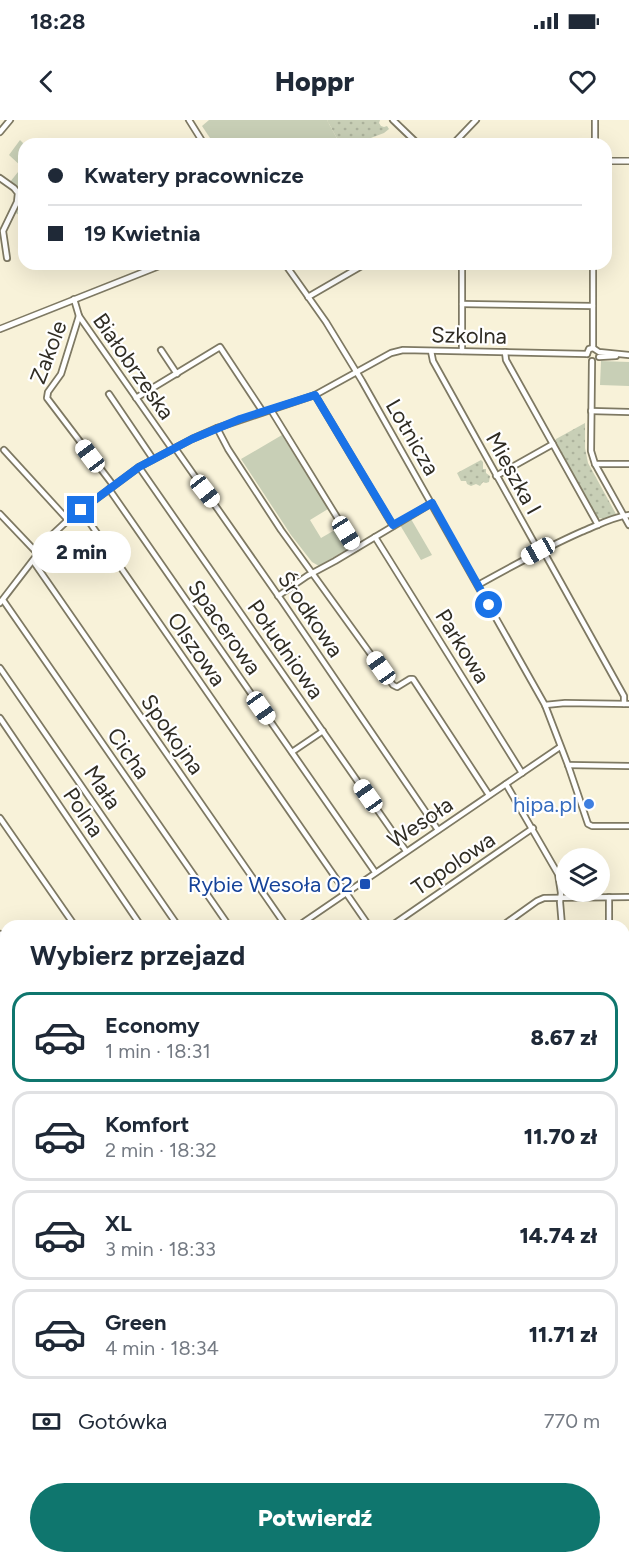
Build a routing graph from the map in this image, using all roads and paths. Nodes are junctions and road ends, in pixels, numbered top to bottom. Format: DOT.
graph roads {
  1 [pos="9,120"];
  2 [pos="189,120"];
  3 [pos="393,120"];
  4 [pos="476,120"];
  5 [pos="595,120"];
  6 [pos="0,132"];
  7 [pos="200,138"];
  8 [pos="412,138"];
  9 [pos="459,138"];
  10 [pos="595,138"];
  11 [pos="612,160"];
  12 [pos="629,160"];
  13 [pos="0,178"];
  14 [pos="7,258"];
  15 [pos="149,270"];
  16 [pos="289,270"];
  17 [pos="355,270"];
  18 [pos="462,270"];
  19 [pos="593,270"];
  20 [pos="308,297"];
  21 [pos="74,299"];
  22 [pos="462,304"];
  23 [pos="593,306"];
  24 [pos="79,316"];
  25 [pos="0,329"];
  26 [pos="593,348"];
  27 [pos="161,350"];
  28 [pos="431,351"];
  29 [pos="462,351"];
  30 [pos="505,352"];
  31 [pos="587,354"];
  32 [pos="599,354"];
  33 [pos="629,355"];
  34 [pos="592,361"];
  35 [pos="356,372"];
  36 [pos="177,374"];
  37 [pos="109,394"];
  38 [pos="315,395"];
  39 [pos="136,398"];
  40 [pos="272,410"];
  41 [pos="591,411"];
  42 [pos="263,412"];
  43 [pos="629,412"];
  44 [pos="218,428"];
  45 [pos="553,444"];
  46 [pos="173,448"];
  47 [pos="4,450"];
  48 [pos="153,459"];
  49 [pos="596,464"];
  50 [pos="629,464"];
  51 [pos="139,467"];
  52 [pos="496,476"];
  53 [pos="111,487"];
  54 [pos="432,503"];
  55 [pos="81,510"];
  56 [pos="0,514"];
  57 [pos="626,515"];
  58 [pos="68,520"];
  59 [pos="393,525"];
  60 [pos="598,525"];
  61 [pos="629,525"];
  62 [pos="375,537"];
  63 [pos="356,548"];
  64 [pos="541,550"];
  65 [pos="38,554"];
  66 [pos="33,561"];
  67 [pos="314,573"];
  68 [pos="478,585"];
  69 [pos="278,596"];
  70 [pos="1,601"];
  71 [pos="0,668"];
  72 [pos="626,704"];
  73 [pos="545,705"];
  74 [pos="0,718"];
  75 [pos="323,731"];
  76 [pos="560,747"];
  77 [pos="292,752"];
  78 [pos="568,765"];
  79 [pos="629,766"];
  80 [pos="522,773"];
  81 [pos="506,784"];
  82 [pos="489,795"];
  83 [pos="0,818"];
  84 [pos="629,826"];
  85 [pos="533,828"];
  86 [pos="438,830"];
  87 [pos="406,851"];
  88 [pos="556,870"];
  89 [pos="375,872"];
  90 [pos="346,892"];
  91 [pos="556,897"];
  92 [pos="610,897"];
  93 [pos="629,897"];
  94 [pos="561,902"];
  95 [pos="609,902"];
  96 [pos="71,920"];
  97 [pos="137,920"];
  98 [pos="174,920"];
  99 [pos="225,920"];
  100 [pos="282,920"];
  101 [pos="306,920"];
  102 [pos="365,920"];
  103 [pos="400,920"];
  104 [pos="510,920"];
  105 [pos="562,920"];
  106 [pos="609,920"];
  1 -- 6 [label="street"];
  2 -- 7 [label="street"];
  3 -- 8 [label="street"];
  4 -- 9 [label="street"];
  5 -- 10 [label="street"];
  11 -- 12 [label="street"];
  13 -- 14 [label="street"];
  15 -- 21 [label="street"];
  16 -- 20 [label="street, Lotnicza"];
  17 -- 20 [label="street"];
  18 -- 22 [label="street"];
  19 -- 23 [label="street"];
  20 -- 35 [label="street, Lotnicza"];
  21 -- 24 [label="street, Białobrzeska"];
  21 -- 25 [label="street"];
  22 -- 23 [label="street"];
  22 -- 29 [label="street"];
  23 -- 26 [label="street"];
  24 -- 39 [label="street, Białobrzeska"];
  24 -- 53 [label="street, Zakole"];
  26 -- 31 [label="street"];
  26 -- 32 [label="street"];
  27 -- 36 [label="street"];
  28 -- 29 [label="street, Szkolna"];
  28 -- 35 [label="street, Szkolna"];
  28 -- 52 [label="street, Mieszka I"];
  29 -- 30 [label="street, Szkolna"];
  30 -- 31 [label="street, Szkolna"];
  30 -- 45 [label="street"];
  31 -- 34 [label="street"];
  32 -- 33 [label="street"];
  32 -- 34 [label="street"];
  34 -- 41 [label="street"];
  35 -- 38 [label="street, Szkolna"];
  35 -- 54 [label="street, Lotnicza"];
  36 -- 39 [label="street"];
  36 -- 42 [label="street"];
  37 -- 48 [label="street"];
  38 -- 40 [label="street, Szkolna"];
  38 -- 59 [label="street"];
  39 -- 46 [label="street, Białobrzeska"];
  40 -- 42 [label="street, Szkolna"];
  40 -- 63 [label="street"];
  41 -- 43 [label="street"];
  41 -- 49 [label="street"];
  42 -- 44 [label="street, Szkolna"];
  44 -- 46 [label="street, Szkolna"];
  44 -- 67 [label="street"];
  45 -- 52 [label="street"];
  45 -- 60 [label="street"];
  46 -- 48 [label="street, Szkolna"];
  46 -- 69 [label="street, Środkowa"];
  47 -- 58 [label="street"];
  48 -- 51 [label="street, Szkolna"];
  49 -- 50 [label="street"];
  49 -- 57 [label="street"];
  51 -- 53 [label="street, Szkolna"];
  51 -- 75 [label="street, Południowa"];
  52 -- 64 [label="street, Mieszka I"];
  53 -- 55 [label="street, Szkolna"];
  53 -- 77 [label="street, Spacerowa"];
  54 -- 59 [label="street"];
  54 -- 68 [label="street, Lotnicza"];
  55 -- 58 [label="street, Szkolna"];
  55 -- 90 [label="street, Olszowa"];
  56 -- 65 [label="street"];
  57 -- 60 [label="street"];
  57 -- 61 [label="street"];
  58 -- 65 [label="street, Szkolna"];
  59 -- 62 [label="street"];
  60 -- 64 [label="street"];
  62 -- 63 [label="street"];
  62 -- 80 [label="street, Parkowa"];
  63 -- 67 [label="street"];
  64 -- 68 [label="street"];
  64 -- 72 [label="street, Mieszka I"];
  65 -- 66 [label="street, Szkolna"];
  66 -- 70 [label="street, Szkolna"];
  66 -- 100 [label="street, Spokojna"];
  67 -- 69 [label="street"];
  67 -- 82 [label="street"];
  68 -- 73 [label="street, Lotnicza"];
  69 -- 86 [label="street, Środkowa"];
  70 -- 99 [label="street, Cicha"];
  71 -- 98 [label="street, Mała"];
  72 -- 73 [label="street"];
  73 -- 76 [label="street, Lotnicza"];
  74 -- 97 [label="street, Polna"];
  75 -- 77 [label="street"];
  75 -- 87 [label="street, Południowa"];
  76 -- 78 [label="street, Lotnicza"];
  76 -- 80 [label="street, Wesoła"];
  77 -- 89 [label="street, Spacerowa"];
  78 -- 79 [label="street"];
  78 -- 84 [label="street, Lotnicza"];
  80 -- 81 [label="street, Wesoła"];
  81 -- 82 [label="street, Wesoła"];
  81 -- 85 [label="street"];
  82 -- 86 [label="street, Wesoła"];
  83 -- 96 [label="street"];
  85 -- 88 [label="street"];
  85 -- 103 [label="street, Topolowa"];
  86 -- 87 [label="street, Wesoła"];
  87 -- 89 [label="street, Wesoła"];
  89 -- 90 [label="street, Wesoła"];
  90 -- 101 [label="street, Wesoła"];
  90 -- 102 [label="street, Olszowa"];
  91 -- 104 [label="street"];
  92 -- 93 [label="street"];
  94 -- 105 [label="street"];
  95 -- 106 [label="street"];
}
